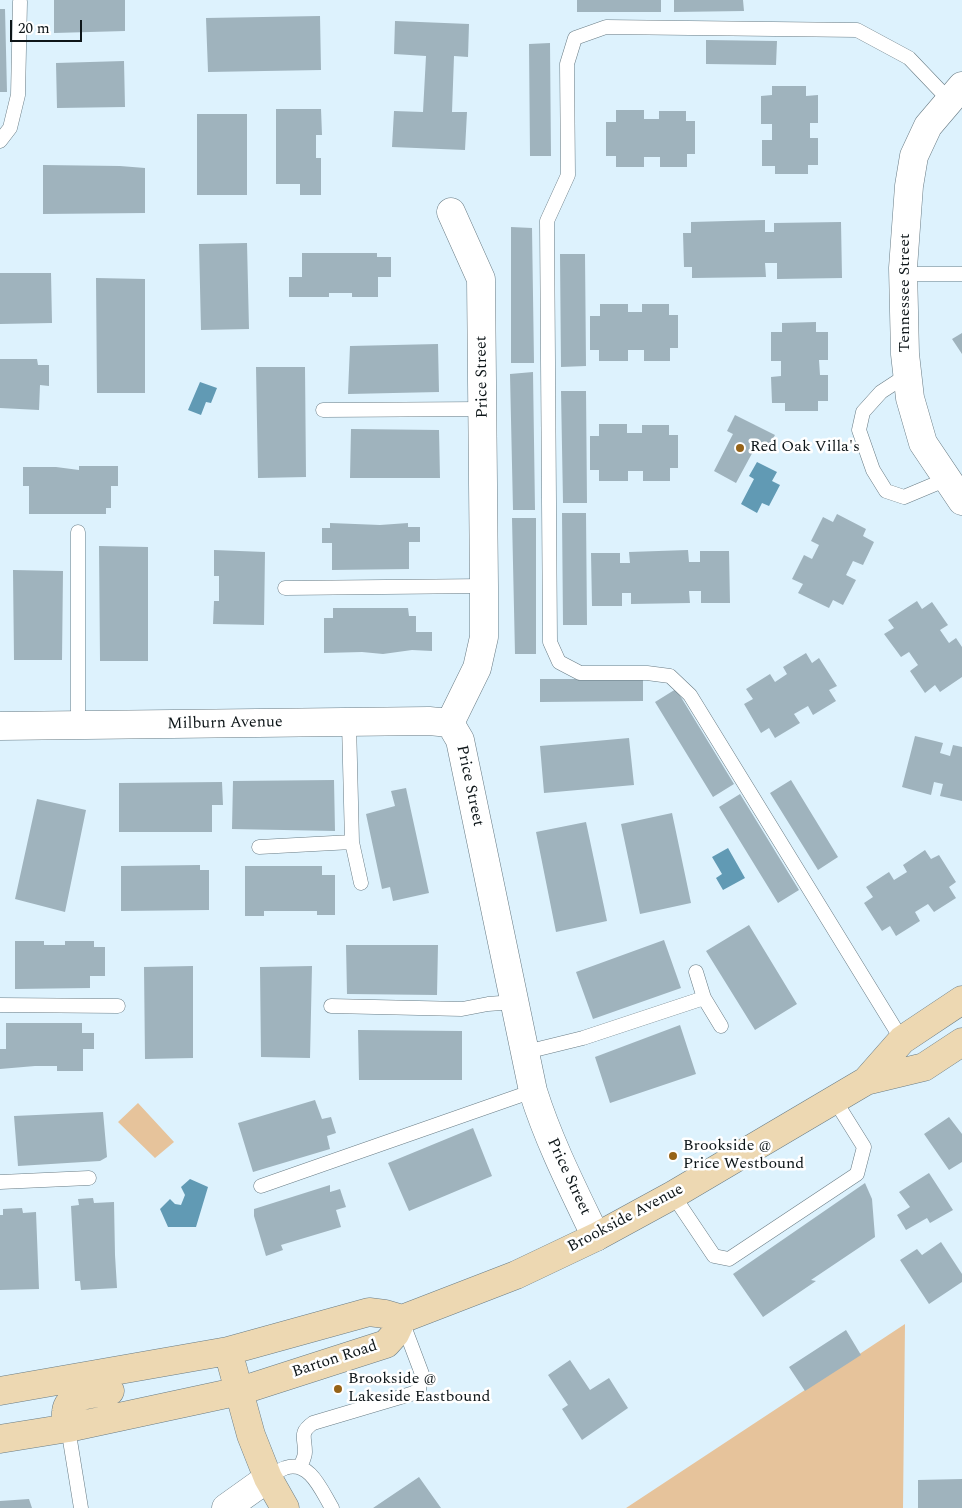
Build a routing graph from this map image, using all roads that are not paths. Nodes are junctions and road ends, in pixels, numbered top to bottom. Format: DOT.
graph roads {
  1 [pos="20,2"];
  2 [pos="956,94"];
  3 [pos="0,141"];
  4 [pos="451,212"];
  5 [pos="903,274"];
  6 [pos="962,274"];
  7 [pos="907,375"];
  8 [pos="483,409"];
  9 [pos="323,410"];
  10 [pos="947,479"];
  11 [pos="962,501"];
  12 [pos="78,532"];
  13 [pos="484,586"];
  14 [pos="286,588"];
  15 [pos="348,722"];
  16 [pos="450,722"];
  17 [pos="0,726"];
  18 [pos="78,726"];
  19 [pos="352,842"];
  20 [pos="259,847"];
  21 [pos="361,883"];
  22 [pos="696,972"];
  23 [pos="704,998"];
  24 [pos="962,1000"];
  25 [pos="514,1002"];
  26 [pos="0,1005"];
  27 [pos="118,1006"];
  28 [pos="331,1006"];
  29 [pos="721,1026"];
  30 [pos="902,1040"];
  31 [pos="962,1042"];
  32 [pos="526,1052"];
  33 [pos="866,1081"];
  34 [pos="533,1091"];
  35 [pos="834,1099"];
  36 [pos="89,1178"];
  37 [pos="0,1182"];
  38 [pos="261,1186"];
  39 [pos="673,1196"];
  40 [pos="596,1237"];
  41 [pos="402,1319"];
  42 [pos="228,1351"];
  43 [pos="166,1362"];
  44 [pos="0,1391"];
  45 [pos="240,1391"];
  46 [pos="68,1428"];
  47 [pos="0,1439"];
  48 [pos="300,1467"];
  49 [pos="268,1478"];
  50 [pos="81,1508"];
  51 [pos="226,1508"];
  52 [pos="285,1508"];
  53 [pos="332,1508"];
  1 -- 3 [label="lane"];
  2 -- 5 [label="street, Tennessee Street"];
  2 -- 30 [label="lane"];
  4 -- 8 [label="street, Price Street"];
  5 -- 6 [label="lane"];
  5 -- 7 [label="street, Tennessee Street"];
  7 -- 10 [label="street, Tennessee Street"];
  7 -- 10 [label="lane"];
  8 -- 9 [label="lane"];
  8 -- 13 [label="street, Price Street"];
  10 -- 11 [label="street, Tennessee Street"];
  12 -- 18 [label="lane"];
  13 -- 14 [label="lane"];
  13 -- 16 [label="street, Price Street"];
  15 -- 16 [label="street, Milburn Avenue"];
  15 -- 18 [label="street, Milburn Avenue"];
  15 -- 19 [label="lane"];
  16 -- 25 [label="street, Price Street"];
  17 -- 18 [label="street, Milburn Avenue"];
  19 -- 20 [label="lane"];
  19 -- 21 [label="lane"];
  22 -- 23 [label="lane"];
  23 -- 29 [label="lane"];
  23 -- 32 [label="lane"];
  24 -- 30 [label="main road, Brookside Avenue"];
  25 -- 28 [label="lane"];
  25 -- 32 [label="street, Price Street"];
  26 -- 27 [label="lane"];
  30 -- 33 [label="main road, Brookside Avenue"];
  31 -- 33 [label="main road, Brookside Avenue"];
  32 -- 34 [label="street, Price Street"];
  33 -- 35 [label="main road, Brookside Avenue"];
  34 -- 38 [label="lane"];
  34 -- 40 [label="street, Price Street"];
  35 -- 39 [label="main road, Brookside Avenue"];
  35 -- 39 [label="lane"];
  36 -- 37 [label="lane"];
  39 -- 40 [label="main road, Brookside Avenue"];
  40 -- 41 [label="main road, Brookside Avenue"];
  41 -- 42 [label="main road"];
  41 -- 45 [label="main road, Barton Road"];
  41 -- 48 [label="lane"];
  42 -- 43 [label="main road"];
  42 -- 45 [label="main road"];
  43 -- 44 [label="main road"];
  43 -- 46 [label="main road"];
  45 -- 46 [label="main road, Barton Road"];
  45 -- 49 [label="main road"];
  46 -- 47 [label="main road, Barton Road"];
  46 -- 50 [label="lane"];
  48 -- 49 [label="lane"];
  48 -- 53 [label="lane"];
  49 -- 51 [label="street"];
  49 -- 52 [label="main road"];
}
